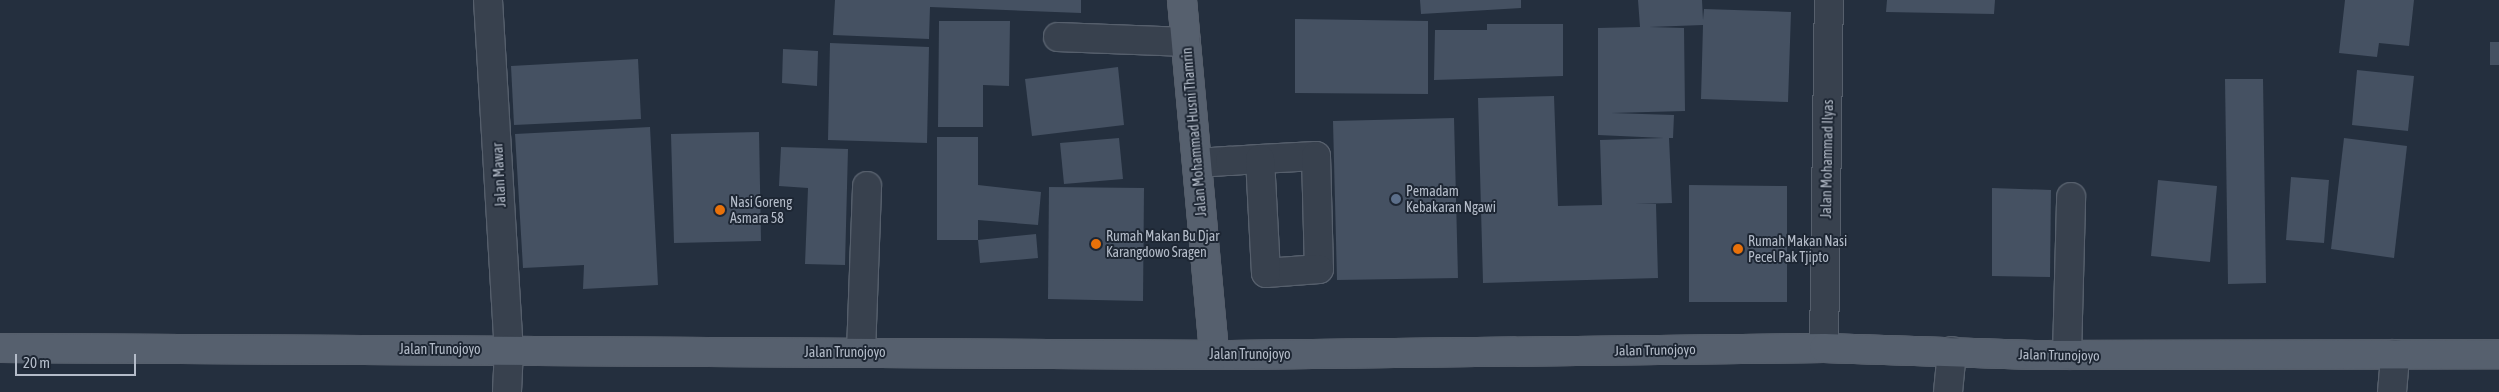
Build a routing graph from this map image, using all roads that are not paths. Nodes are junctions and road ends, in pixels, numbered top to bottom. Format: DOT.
graph roads {
  1 [pos="488,0"];
  2 [pos="1182,0"];
  3 [pos="1829,0"];
  4 [pos="1058,37"];
  5 [pos="1186,42"];
  6 [pos="1260,159"];
  7 [pos="1198,163"];
  8 [pos="868,186"];
  9 [pos="2071,197"];
  10 [pos="0,348"];
  11 [pos="1824,348"];
  12 [pos="509,350"];
  13 [pos="1952,351"];
  14 [pos="861,352"];
  15 [pos="1214,354"];
  16 [pos="2395,354"];
  17 [pos="2499,354"];
  18 [pos="2067,355"];
  19 [pos="507,392"];
  20 [pos="1948,392"];
  21 [pos="2392,392"];
  1 -- 12 [label="street, Jalan Mawar"];
  2 -- 5 [label="main road, Jalan Mohammad Husni Thamrin"];
  3 -- 11 [label="street, Jalan Mohammad Ilyas"];
  4 -- 5 [label="street"];
  5 -- 7 [label="main road, Jalan Mohammad Husni Thamrin"];
  6 -- 7 [label="street"];
  7 -- 15 [label="main road, Jalan Mohammad Husni Thamrin"];
  8 -- 14 [label="street"];
  9 -- 18 [label="street"];
  10 -- 12 [label="main road, Jalan Trunojoyo"];
  11 -- 13 [label="main road, Jalan Trunojoyo"];
  11 -- 15 [label="main road, Jalan Trunojoyo"];
  12 -- 14 [label="main road, Jalan Trunojoyo"];
  12 -- 19 [label="street, Jalan Mawar"];
  13 -- 18 [label="main road, Jalan Trunojoyo"];
  13 -- 20 [label="street"];
  14 -- 15 [label="main road, Jalan Trunojoyo"];
  16 -- 17 [label="main road, Jalan Trunojoyo"];
  16 -- 18 [label="main road, Jalan Trunojoyo"];
  16 -- 21 [label="street"];
}
